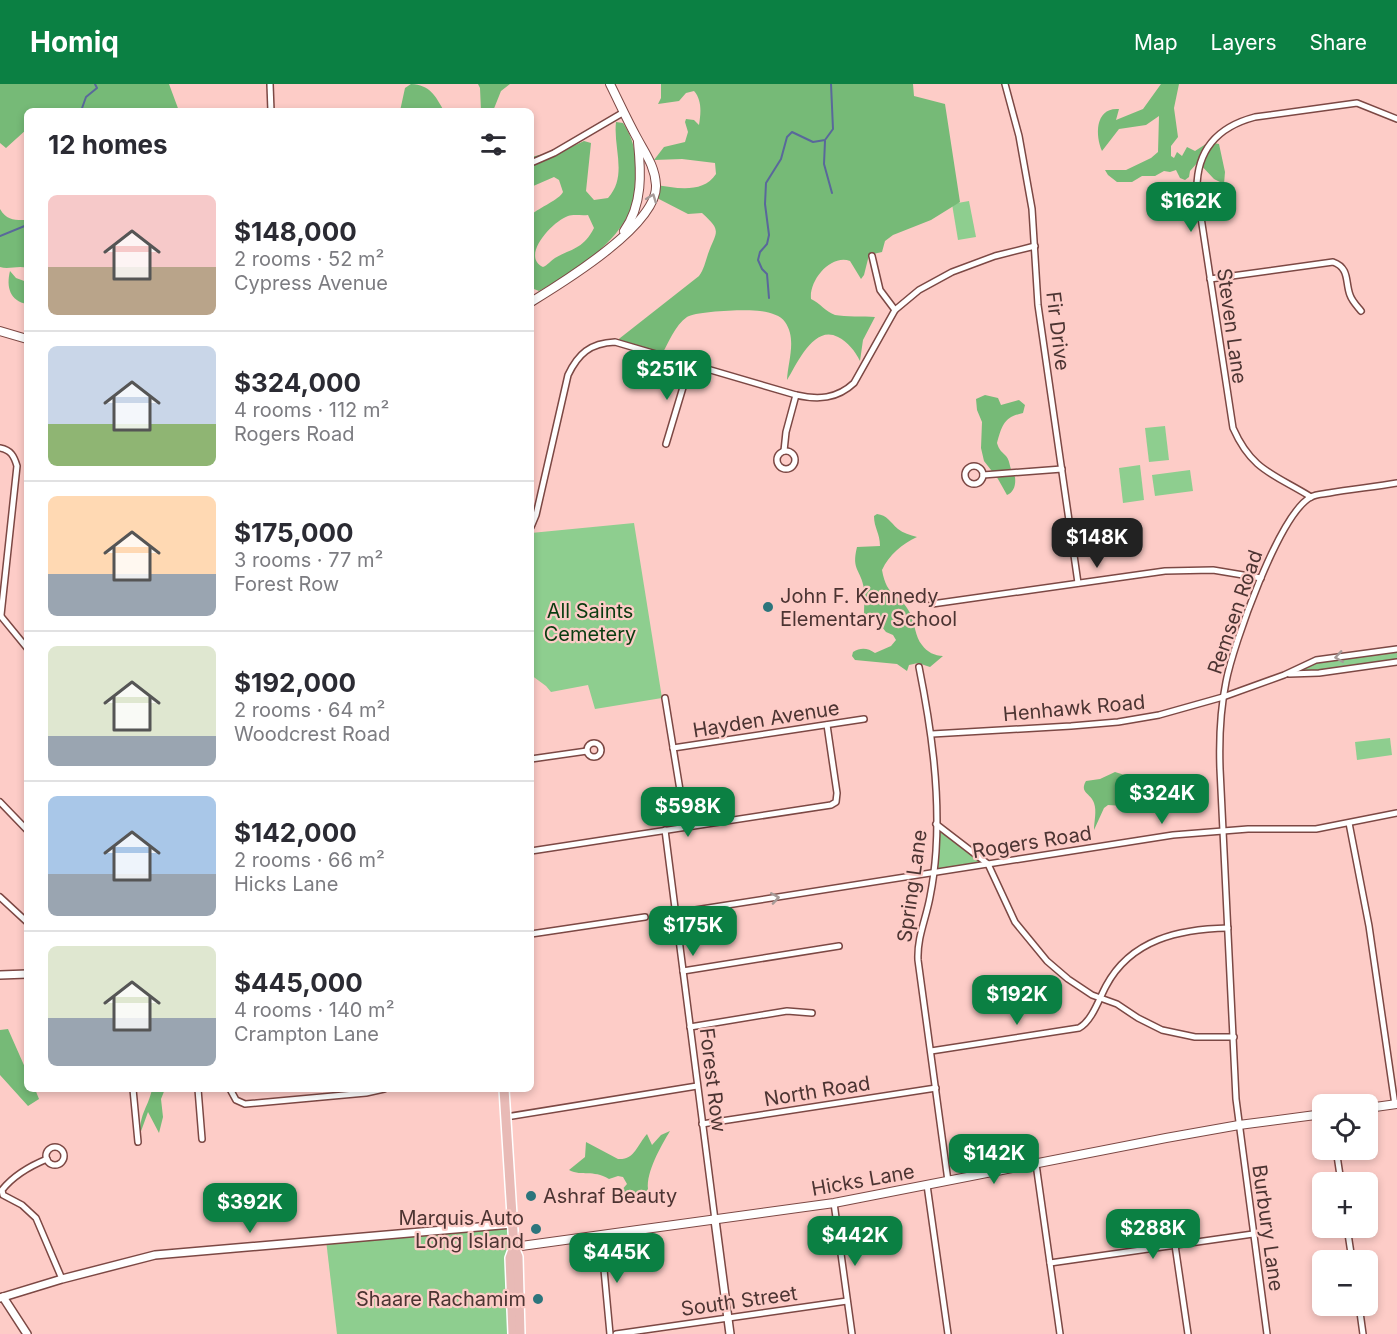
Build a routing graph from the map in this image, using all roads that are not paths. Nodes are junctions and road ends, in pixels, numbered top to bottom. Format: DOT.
graph roads {
  1 [pos="270,84"];
  2 [pos="610,84"];
  3 [pos="1005,84"];
  4 [pos="271,108"];
  5 [pos="624,112"];
  6 [pos="1397,119"];
  7 [pos="638,140"];
  8 [pos="534,163"];
  9 [pos="615,243"];
  10 [pos="1035,246"];
  11 [pos="872,256"];
  12 [pos="1210,279"];
  13 [pos="534,300"];
  14 [pos="895,310"];
  15 [pos="1361,311"];
  16 [pos="0,331"];
  17 [pos="24,338"];
  18 [pos="690,364"];
  19 [pos="796,395"];
  20 [pos="666,444"];
  21 [pos="0,448"];
  22 [pos="784,451"];
  23 [pos="1062,469"];
  24 [pos="983,475"];
  25 [pos="1397,483"];
  26 [pos="1311,497"];
  27 [pos="534,520"];
  28 [pos="1261,578"];
  29 [pos="1078,584"];
  30 [pos="932,604"];
  31 [pos="1,615"];
  32 [pos="24,644"];
  33 [pos="1397,649"];
  34 [pos="1397,662"];
  35 [pos="919,667"];
  36 [pos="1284,675"];
  37 [pos="1223,697"];
  38 [pos="665,698"];
  39 [pos="864,719"];
  40 [pos="827,725"];
  41 [pos="932,734"];
  42 [pos="673,748"];
  43 [pos="587,751"];
  44 [pos="534,759"];
  45 [pos="0,802"];
  46 [pos="1397,813"];
  47 [pos="1349,823"];
  48 [pos="936,824"];
  49 [pos="24,827"];
  50 [pos="686,827"];
  51 [pos="665,830"];
  52 [pos="1224,830"];
  53 [pos="534,851"];
  54 [pos="988,864"];
  55 [pos="933,872"];
  56 [pos="0,897"];
  57 [pos="676,913"];
  58 [pos="645,917"];
  59 [pos="24,919"];
  60 [pos="1228,928"];
  61 [pos="534,934"];
  62 [pos="839,946"];
  63 [pos="683,971"];
  64 [pos="24,974"];
  65 [pos="0,975"];
  66 [pos="1100,997"];
  67 [pos="812,1013"];
  68 [pos="690,1027"];
  69 [pos="1234,1037"];
  70 [pos="931,1051"];
  71 [pos="697,1086"];
  72 [pos="936,1088"];
  73 [pos="133,1092"];
  74 [pos="198,1092"];
  75 [pos="232,1092"];
  76 [pos="370,1092"];
  77 [pos="504,1092"];
  78 [pos="1396,1104"];
  79 [pos="1378,1107"];
  80 [pos="1312,1115"];
  81 [pos="506,1117"];
  82 [pos="702,1124"];
  83 [pos="1239,1125"];
  84 [pos="202,1139"];
  85 [pos="138,1142"];
  86 [pos="47,1159"];
  87 [pos="1036,1164"];
  88 [pos="948,1181"];
  89 [pos="927,1185"];
  90 [pos="834,1203"];
  91 [pos="715,1220"];
  92 [pos="512,1224"];
  93 [pos="1253,1233"];
  94 [pos="601,1237"];
  95 [pos="1175,1245"];
  96 [pos="514,1247"];
  97 [pos="1050,1263"];
  98 [pos="62,1279"];
  99 [pos="1,1298"];
  100 [pos="847,1301"];
  101 [pos="1361,1316"];
  102 [pos="728,1318"];
  103 [pos="634,1333"];
  104 [pos="27,1334"];
  105 [pos="513,1334"];
  106 [pos="520,1334"];
  107 [pos="610,1334"];
  108 [pos="616,1334"];
  109 [pos="730,1334"];
  110 [pos="852,1334"];
  111 [pos="948,1334"];
  112 [pos="1060,1334"];
  113 [pos="1188,1334"];
  114 [pos="1268,1334"];
  115 [pos="1363,1334"];
  1 -- 4 [label="street"];
  2 -- 5 [label="main road"];
  3 -- 10 [label="street, Fir Drive"];
  5 -- 7 [label="main road"];
  5 -- 8 [label="street"];
  6 -- 12 [label="street, Steven Lane"];
  7 -- 9 [label="main road"];
  9 -- 7 [label="main road, one-way"];
  9 -- 13 [label="main road"];
  10 -- 14 [label="street"];
  10 -- 23 [label="street, Fir Drive"];
  11 -- 14 [label="street"];
  12 -- 15 [label="street"];
  12 -- 26 [label="street, Steven Lane"];
  14 -- 19 [label="street"];
  16 -- 17 [label="main road"];
  18 -- 19 [label="street"];
  18 -- 20 [label="street"];
  18 -- 27 [label="street"];
  19 -- 22 [label="street"];
  21 -- 31 [label="street"];
  23 -- 24 [label="street"];
  23 -- 29 [label="street, Fir Drive"];
  25 -- 26 [label="street"];
  26 -- 28 [label="street, Remsen Road"];
  28 -- 29 [label="street"];
  28 -- 37 [label="street, Remsen Road"];
  29 -- 30 [label="street"];
  31 -- 32 [label="street"];
  33 -- 36 [label="street, Henhawk Road, one-way"];
  34 -- 36 [label="street, Henhawk Road"];
  35 -- 41 [label="street, Spring Lane"];
  36 -- 37 [label="street, Henhawk Road"];
  37 -- 41 [label="street, Henhawk Road"];
  37 -- 52 [label="street, Remsen Road"];
  38 -- 42 [label="street"];
  39 -- 40 [label="street, Hayden Avenue"];
  40 -- 42 [label="street, Hayden Avenue"];
  40 -- 50 [label="street"];
  41 -- 48 [label="street, Spring Lane"];
  42 -- 50 [label="street"];
  43 -- 44 [label="street"];
  45 -- 49 [label="street"];
  46 -- 47 [label="street, Rogers Road"];
  47 -- 52 [label="street, Rogers Road"];
  47 -- 78 [label="street"];
  48 -- 54 [label="street"];
  48 -- 55 [label="street, Spring Lane"];
  50 -- 51 [label="street"];
  51 -- 53 [label="street"];
  51 -- 57 [label="street, Forest Row"];
  52 -- 54 [label="street, Rogers Road"];
  52 -- 60 [label="street, Remsen Road"];
  54 -- 55 [label="street, Rogers Road"];
  54 -- 66 [label="street"];
  57 -- 55 [label="street, Rogers Road, one-way"];
  55 -- 70 [label="street, Spring Lane"];
  56 -- 59 [label="street"];
  57 -- 63 [label="street, Forest Row"];
  58 -- 61 [label="street"];
  60 -- 66 [label="street"];
  60 -- 69 [label="street, Remsen Road"];
  62 -- 63 [label="street"];
  63 -- 68 [label="street, Forest Row"];
  64 -- 65 [label="street"];
  66 -- 69 [label="street"];
  66 -- 70 [label="street"];
  67 -- 68 [label="street"];
  68 -- 71 [label="street, Forest Row"];
  69 -- 83 [label="street, Remsen Road"];
  70 -- 72 [label="street, Spring Lane"];
  71 -- 81 [label="street"];
  71 -- 82 [label="street, Forest Row"];
  72 -- 82 [label="street, North Road"];
  72 -- 88 [label="street, Spring Lane"];
  73 -- 85 [label="street"];
  74 -- 84 [label="street"];
  75 -- 76 [label="street"];
  77 -- 81 [label="main road"];
  78 -- 79 [label="main road"];
  80 -- 83 [label="main road, Hicks Lane"];
  81 -- 92 [label="main road"];
  82 -- 91 [label="street, Forest Row"];
  83 -- 87 [label="main road, Hicks Lane"];
  83 -- 93 [label="street, Burbury Lane"];
  86 -- 98 [label="street"];
  87 -- 88 [label="main road, Hicks Lane"];
  87 -- 97 [label="street"];
  88 -- 89 [label="main road, Hicks Lane"];
  89 -- 90 [label="main road, Hicks Lane"];
  89 -- 111 [label="street"];
  90 -- 91 [label="main road, Hicks Lane"];
  90 -- 100 [label="street"];
  91 -- 94 [label="main road, Hicks Lane"];
  91 -- 102 [label="street, Forest Row"];
  92 -- 96 [label="main road"];
  92 -- 98 [label="street"];
  93 -- 95 [label="street"];
  93 -- 114 [label="street, Burbury Lane"];
  94 -- 96 [label="main road, Hicks Lane"];
  94 -- 107 [label="street"];
  95 -- 97 [label="street"];
  95 -- 113 [label="street"];
  96 -- 105 [label="main road"];
  96 -- 106 [label="main road"];
  97 -- 112 [label="street"];
  98 -- 99 [label="street"];
  99 -- 104 [label="street"];
  100 -- 102 [label="street, South Street"];
  100 -- 110 [label="street"];
  101 -- 115 [label="street"];
  102 -- 103 [label="street, South Street"];
  102 -- 109 [label="street, Forest Row"];
  103 -- 108 [label="street, South Street"];
}
